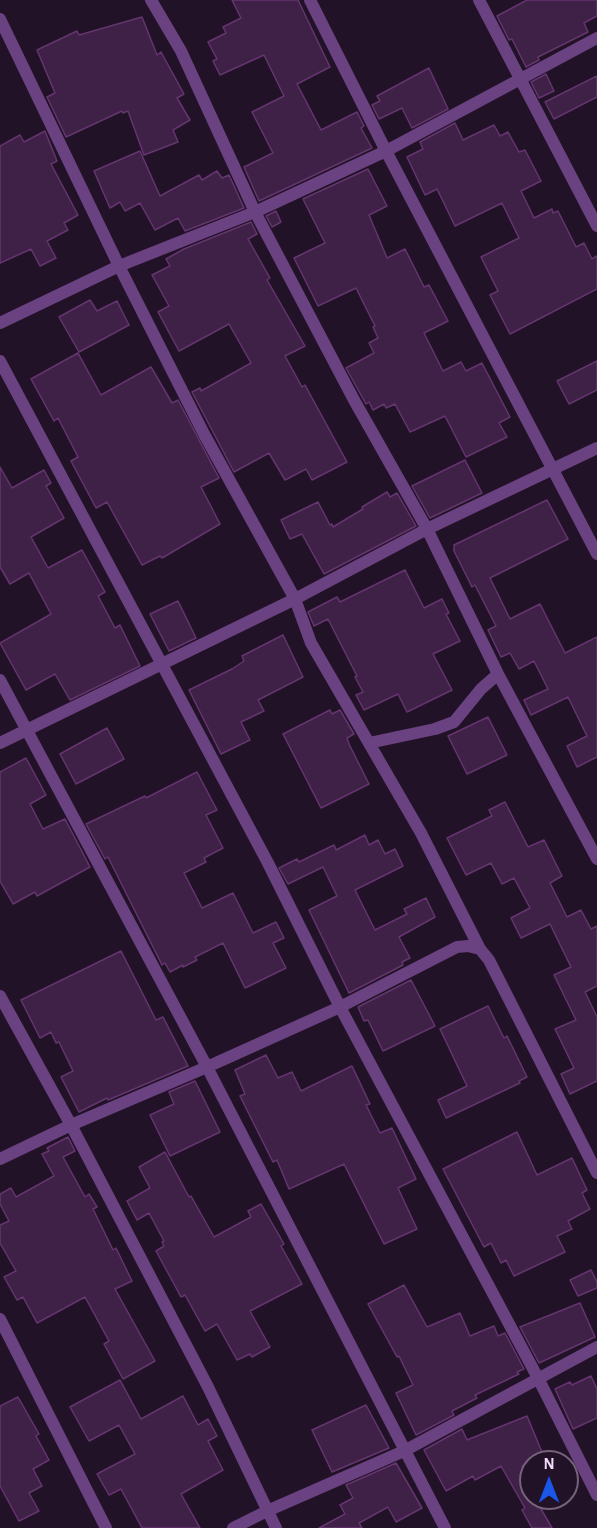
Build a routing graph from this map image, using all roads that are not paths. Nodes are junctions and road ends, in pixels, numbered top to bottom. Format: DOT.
graph roads {
  1 [pos="151,0"];
  2 [pos="310,0"];
  3 [pos="479,0"];
  4 [pos="0,19"];
  5 [pos="597,38"];
  6 [pos="520,78"];
  7 [pos="386,151"];
  8 [pos="255,212"];
  9 [pos="597,226"];
  10 [pos="119,266"];
  11 [pos="0,323"];
  12 [pos="0,361"];
  13 [pos="597,448"];
  14 [pos="553,468"];
  15 [pos="427,529"];
  16 [pos="597,554"];
  17 [pos="295,598"];
  18 [pos="162,662"];
  19 [pos="498,674"];
  20 [pos="0,680"];
  21 [pos="26,730"];
  22 [pos="0,742"];
  23 [pos="369,743"];
  24 [pos="597,859"];
  25 [pos="480,949"];
  26 [pos="0,996"];
  27 [pos="340,1007"];
  28 [pos="207,1067"];
  29 [pos="71,1125"];
  30 [pos="0,1159"];
  31 [pos="597,1173"];
  32 [pos="0,1319"];
  33 [pos="597,1347"];
  34 [pos="539,1380"];
  35 [pos="404,1451"];
  36 [pos="597,1495"];
  37 [pos="267,1511"];
  38 [pos="106,1528"];
  39 [pos="233,1528"];
  40 [pos="276,1528"];
  41 [pos="445,1528"];
  1 -- 8 [label="street"];
  2 -- 7 [label="street"];
  3 -- 6 [label="street"];
  4 -- 10 [label="street"];
  5 -- 6 [label="street"];
  6 -- 7 [label="street"];
  6 -- 9 [label="street"];
  7 -- 8 [label="street"];
  7 -- 14 [label="street"];
  8 -- 10 [label="street"];
  8 -- 15 [label="street"];
  10 -- 11 [label="street"];
  10 -- 17 [label="street"];
  12 -- 18 [label="street"];
  13 -- 14 [label="street"];
  14 -- 15 [label="street"];
  14 -- 16 [label="street"];
  15 -- 17 [label="street"];
  15 -- 19 [label="street"];
  17 -- 18 [label="street"];
  17 -- 23 [label="street"];
  18 -- 21 [label="street"];
  18 -- 27 [label="street"];
  19 -- 23 [label="street"];
  19 -- 24 [label="street"];
  20 -- 21 [label="street"];
  21 -- 22 [label="street"];
  21 -- 28 [label="street"];
  23 -- 25 [label="street"];
  25 -- 27 [label="street"];
  25 -- 31 [label="street"];
  26 -- 29 [label="street"];
  27 -- 28 [label="street"];
  27 -- 34 [label="street"];
  28 -- 29 [label="street"];
  28 -- 35 [label="street"];
  29 -- 30 [label="street"];
  29 -- 37 [label="street"];
  32 -- 38 [label="street"];
  33 -- 34 [label="street"];
  34 -- 35 [label="street"];
  34 -- 36 [label="street"];
  35 -- 37 [label="street"];
  35 -- 41 [label="street"];
  37 -- 39 [label="street"];
  37 -- 40 [label="street"];
}
